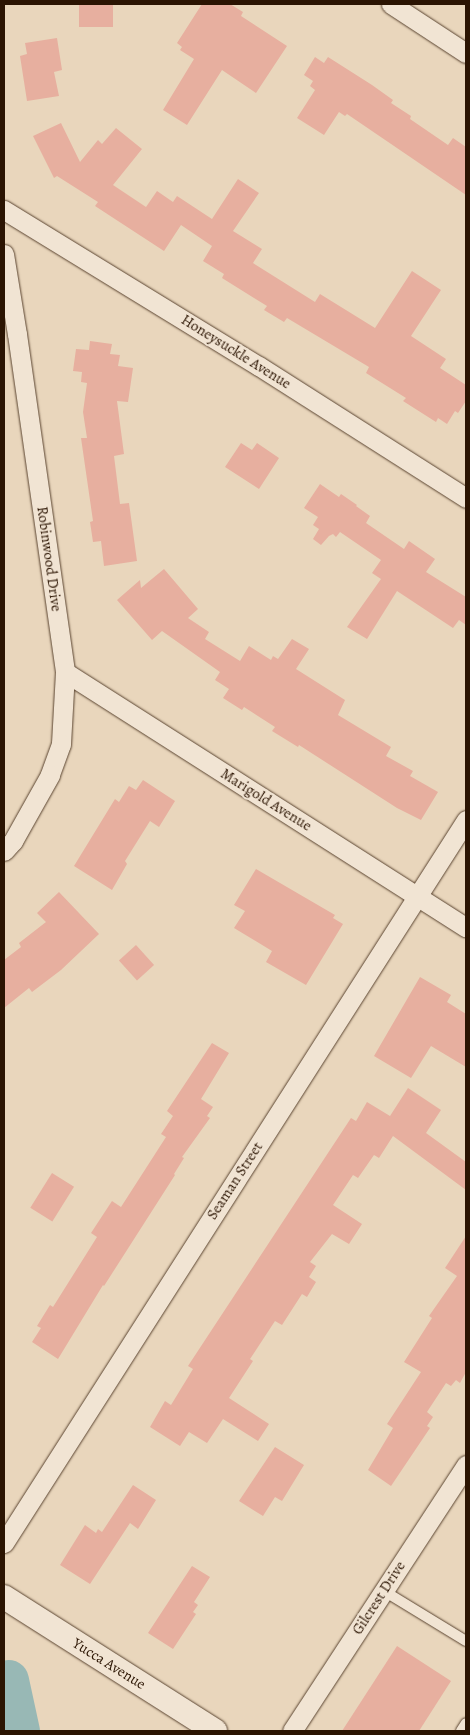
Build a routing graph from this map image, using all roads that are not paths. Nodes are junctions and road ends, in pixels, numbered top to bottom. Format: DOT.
graph roads {
  1 [pos="391,4"];
  2 [pos="466,53"];
  3 [pos="4,210"];
  4 [pos="4,254"];
  5 [pos="466,498"];
  6 [pos="65,672"];
  7 [pos="466,820"];
  8 [pos="4,851"];
  9 [pos="417,896"];
  10 [pos="466,927"];
  11 [pos="466,1465"];
  12 [pos="4,1543"];
  13 [pos="384,1591"];
  14 [pos="4,1597"];
  15 [pos="466,1641"];
  16 [pos="466,1723"];
  17 [pos="214,1731"];
  18 [pos="292,1731"];
  19 [pos="461,1731"];
  1 -- 2 [label="street"];
  3 -- 5 [label="street, Honeysuckle Avenue"];
  4 -- 6 [label="street, Robinwood Drive"];
  6 -- 8 [label="street, Robinwood Drive"];
  6 -- 9 [label="street, Marigold Avenue"];
  7 -- 9 [label="street, Seaman Street"];
  9 -- 10 [label="street, Marigold Avenue"];
  9 -- 12 [label="street, Seaman Street"];
  11 -- 13 [label="street, Gilcrest Drive"];
  13 -- 15 [label="lane"];
  13 -- 18 [label="street, Gilcrest Drive"];
  14 -- 17 [label="street, Yucca Avenue"];
  16 -- 19 [label="lane"];
}
